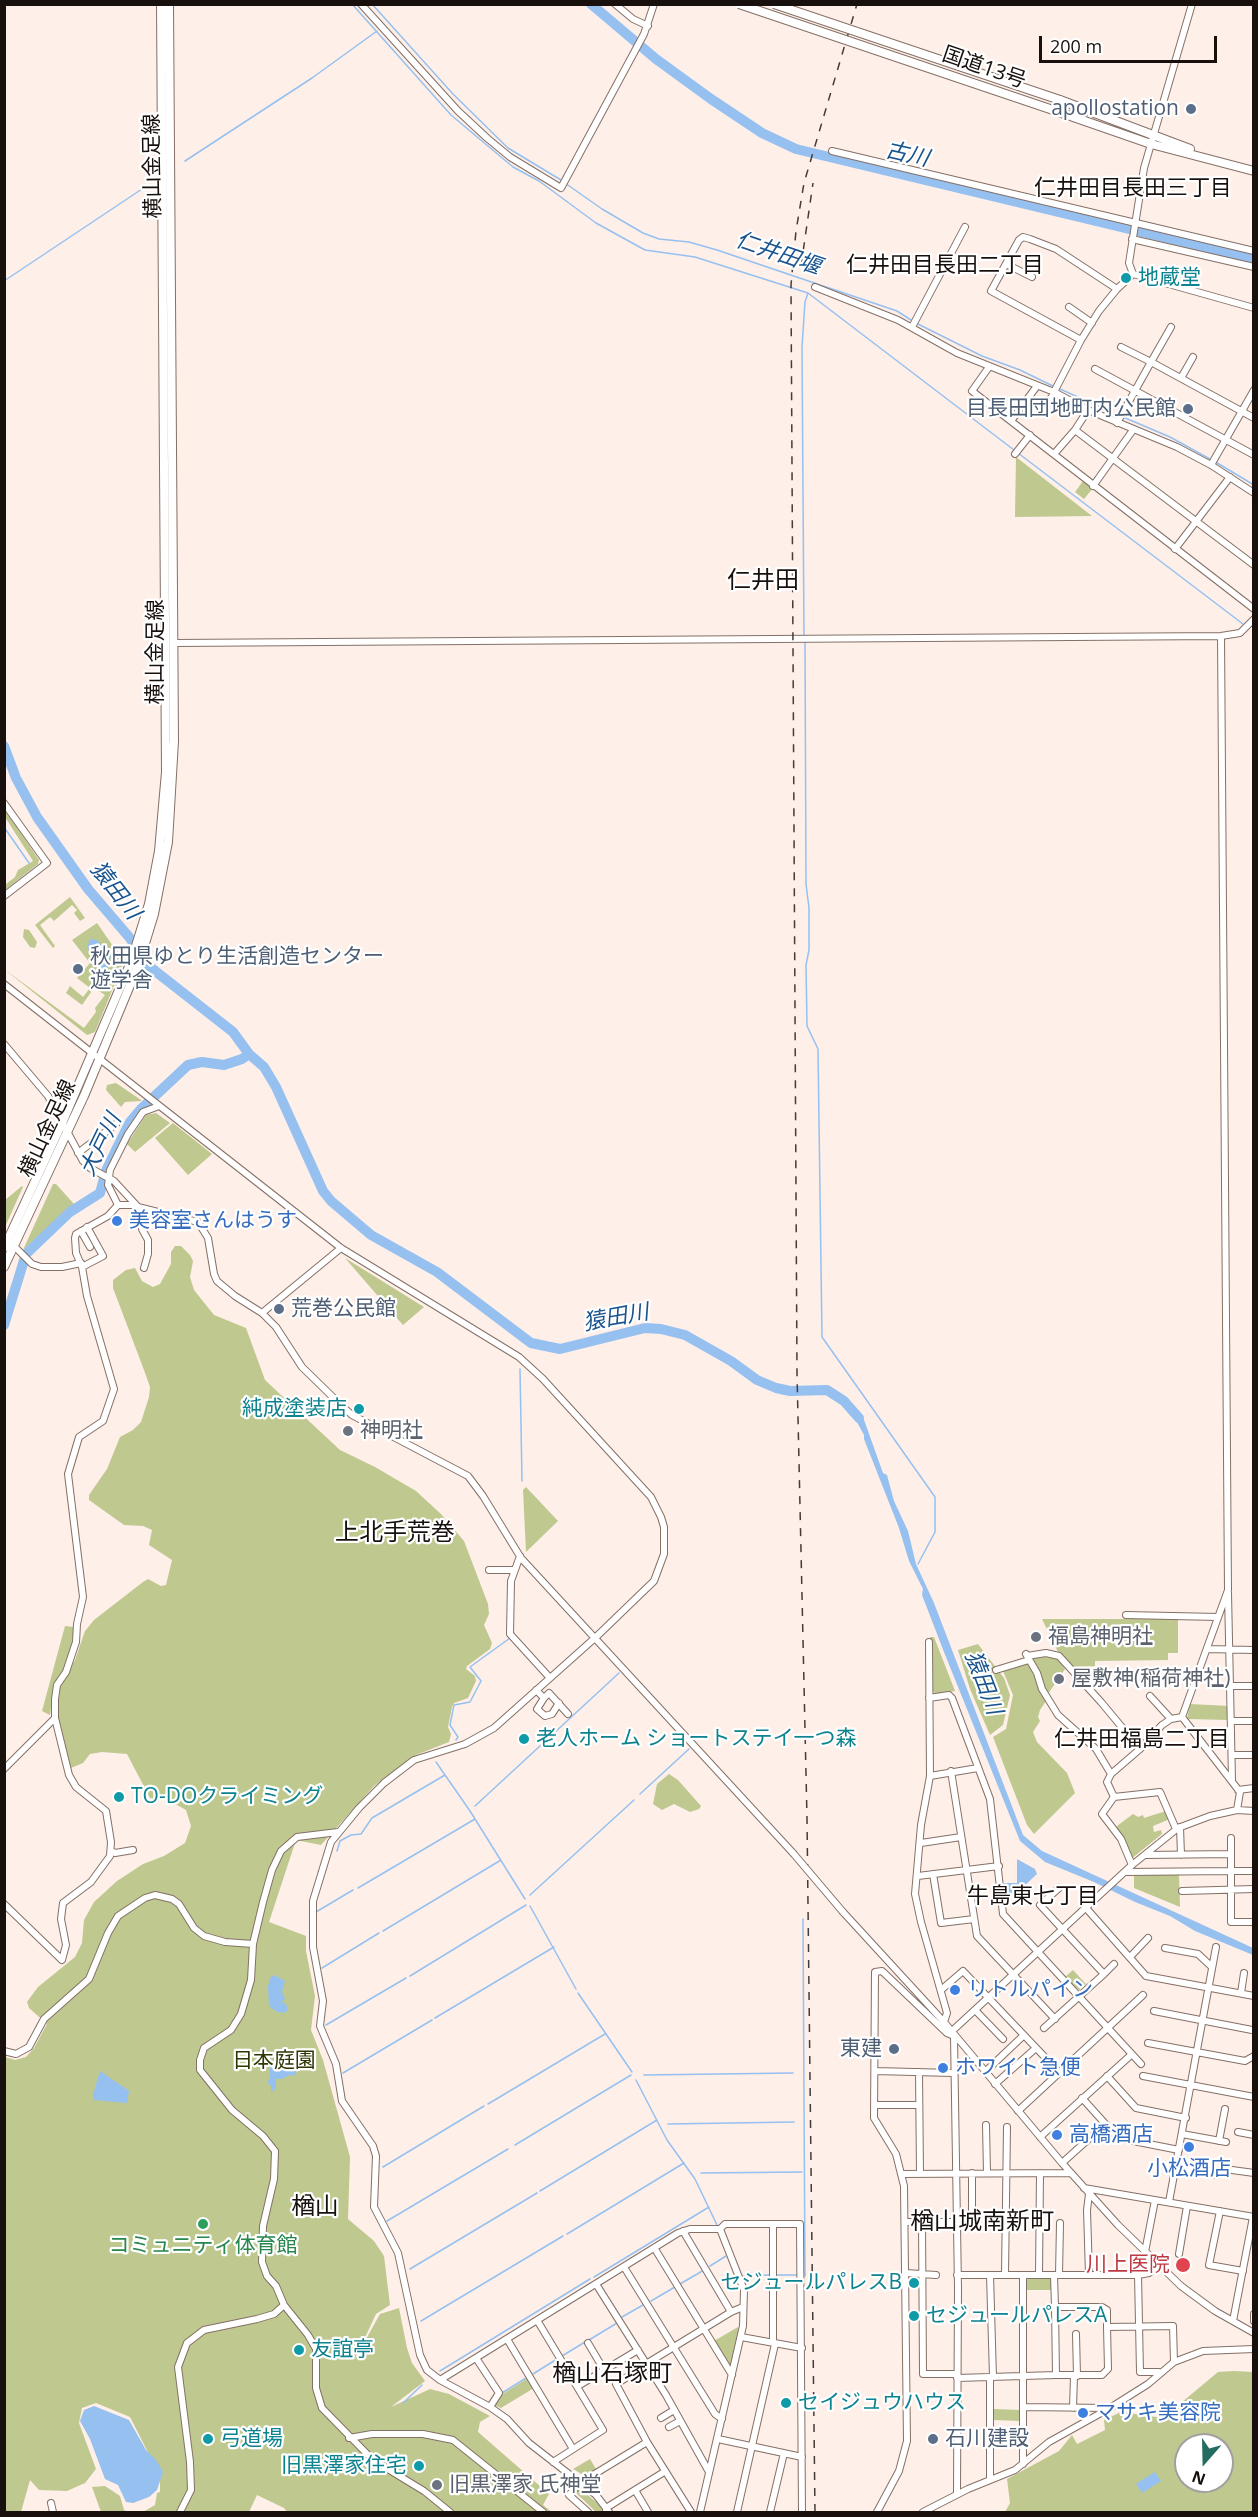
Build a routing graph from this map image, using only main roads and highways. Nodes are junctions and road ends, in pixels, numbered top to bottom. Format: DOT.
graph roads {
  1 [pos="161,4"];
  2 [pos="169,4"];
  3 [pos="739,4"];
  4 [pos="774,4"];
  5 [pos="1218,161"];
  6 [pos="1253,169"];
  7 [pos="142,944"];
  8 [pos="96,1056"];
  9 [pos="11,1243"];
  10 [pos="4,1248"];
  11 [pos="4,1267"];
  1 -- 7 [label="main road, 横山金足線"];
  2 -- 7 [label="main road, 横山金足線"];
  3 -- 5 [label="highway, 国道13号, bridge"];
  4 -- 5 [label="highway, 国道13号, bridge"];
  5 -- 6 [label="highway, 国道13号"];
  7 -- 8 [label="main road, 横山金足線"];
  8 -- 9 [label="main road, 横山金足線"];
  8 -- 9 [label="main road, 横山金足線"];
  9 -- 10 [label="main road, 横山金足線"];
  9 -- 11 [label="main road, 横山金足線"];
}
